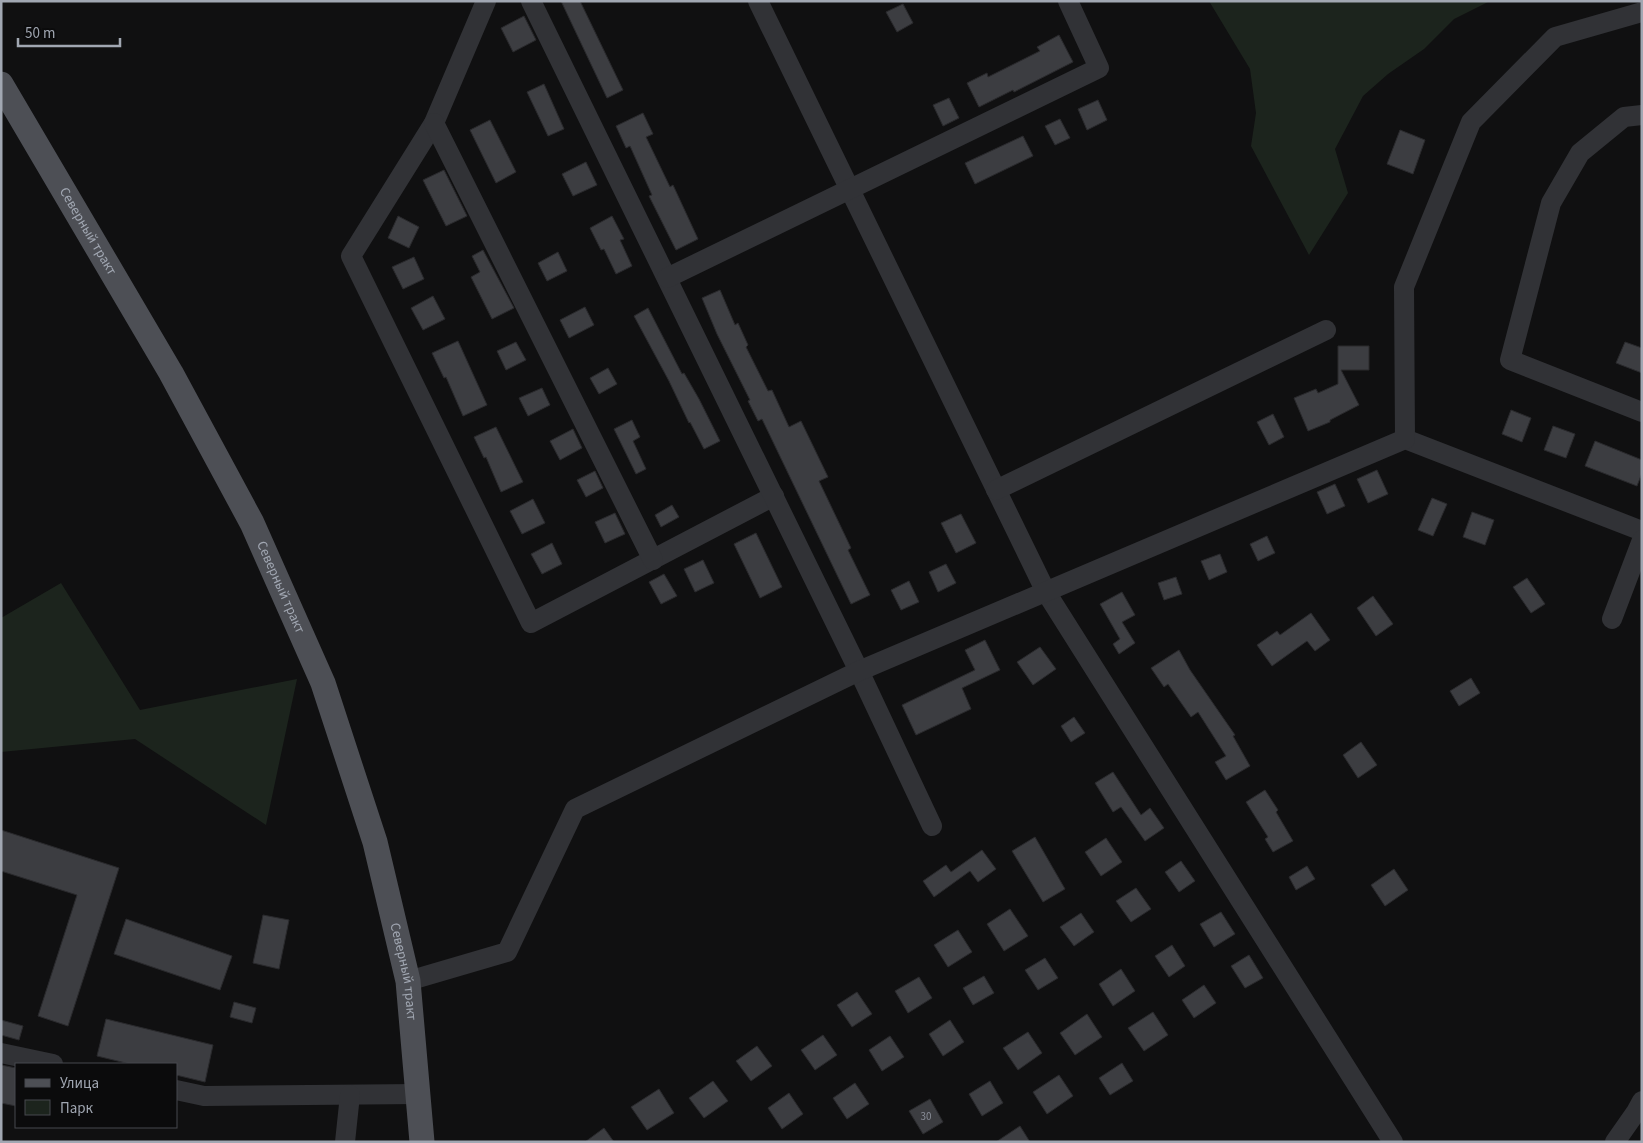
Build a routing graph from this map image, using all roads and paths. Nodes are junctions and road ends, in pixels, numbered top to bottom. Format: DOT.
graph roads {
  1 [pos="486,1"];
  2 [pos="531,1"];
  3 [pos="758,1"];
  4 [pos="1068,1"];
  5 [pos="1642,12"];
  6 [pos="1,84"];
  7 [pos="1642,114"];
  8 [pos="434,123"];
  9 [pos="850,189"];
  10 [pos="667,278"];
  11 [pos="1326,330"];
  12 [pos="1642,412"];
  13 [pos="1405,439"];
  14 [pos="996,490"];
  15 [pos="774,496"];
  16 [pos="1642,531"];
  17 [pos="1642,540"];
  18 [pos="653,560"];
  19 [pos="1046,592"];
  20 [pos="1612,619"];
  21 [pos="860,671"];
  22 [pos="932,826"];
  23 [pos="408,981"];
  24 [pos="1,1053"];
  25 [pos="48,1063"];
  26 [pos="178,1090"];
  27 [pos="418,1094"];
  28 [pos="350,1095"];
  29 [pos="1642,1101"];
  30 [pos="345,1142"];
  31 [pos="422,1142"];
  32 [pos="1393,1142"];
  33 [pos="1615,1142"];
  1 -- 8 [label="street"];
  2 -- 10 [label="street"];
  3 -- 9 [label="street"];
  4 -- 9 [label="street"];
  5 -- 13 [label="street"];
  6 -- 23 [label="main road, Северный тракт"];
  7 -- 12 [label="street"];
  8 -- 18 [label="street"];
  8 -- 18 [label="street"];
  9 -- 10 [label="street"];
  9 -- 14 [label="street"];
  10 -- 15 [label="street"];
  11 -- 14 [label="street"];
  13 -- 16 [label="street"];
  13 -- 19 [label="street"];
  14 -- 19 [label="street"];
  15 -- 18 [label="street"];
  15 -- 21 [label="street"];
  17 -- 20 [label="street"];
  19 -- 21 [label="street"];
  19 -- 32 [label="street"];
  21 -- 22 [label="street"];
  21 -- 23 [label="street"];
  23 -- 27 [label="main road, Северный тракт"];
  24 -- 25 [label="street"];
  26 -- 28 [label="street"];
  27 -- 28 [label="street"];
  27 -- 31 [label="main road, Северный тракт"];
  28 -- 30 [label="street"];
  29 -- 33 [label="street"];
}
